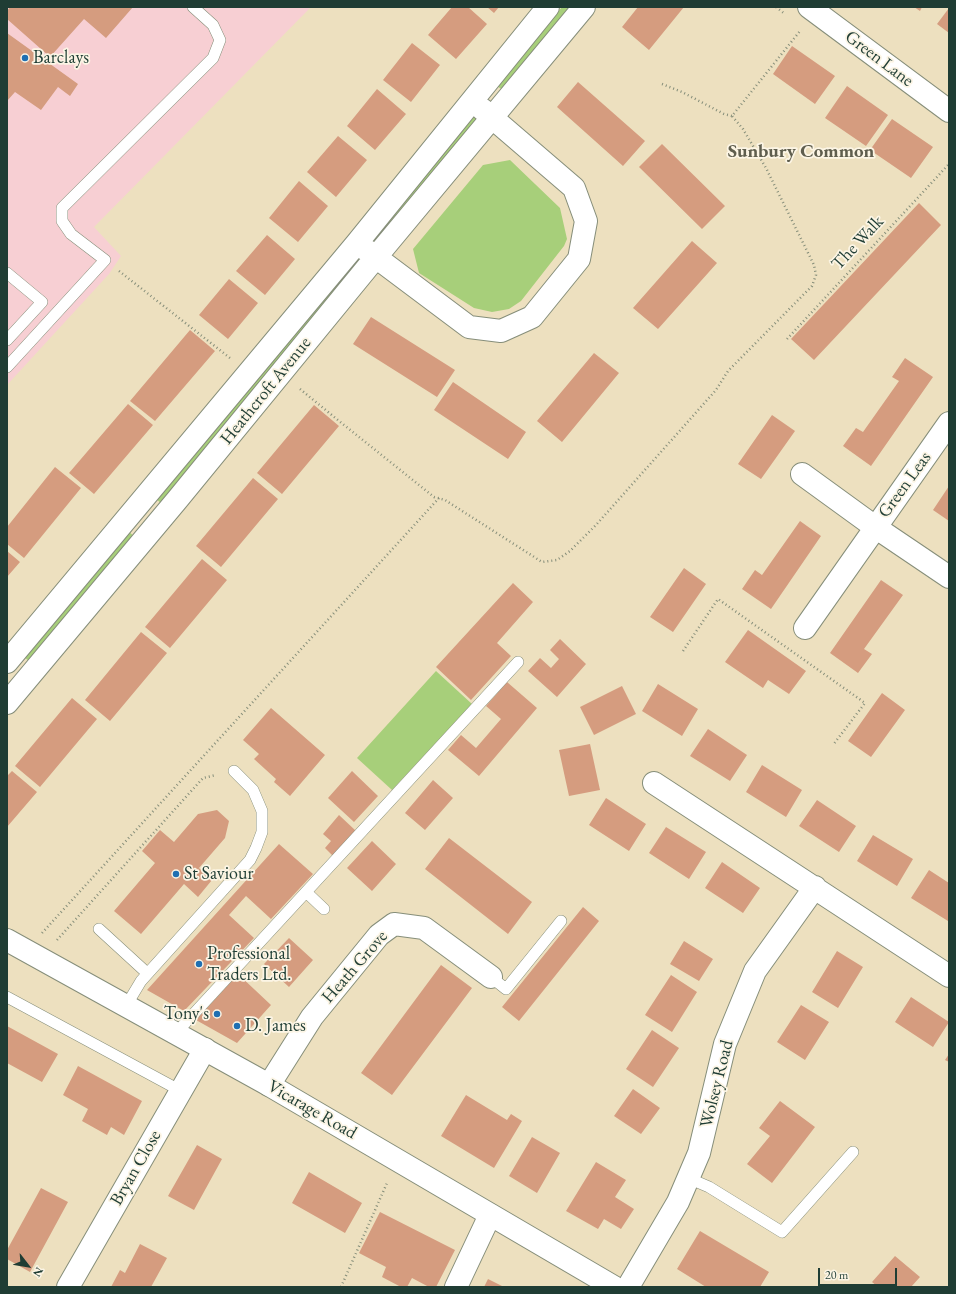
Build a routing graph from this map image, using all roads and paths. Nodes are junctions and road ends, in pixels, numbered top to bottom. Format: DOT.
graph roads {
  1 [pos="193,7"];
  2 [pos="548,7"];
  3 [pos="584,7"];
  4 [pos="812,9"];
  5 [pos="662,84"];
  6 [pos="472,101"];
  7 [pos="949,111"];
  8 [pos="732,116"];
  9 [pos="492,118"];
  10 [pos="949,164"];
  11 [pos="357,243"];
  12 [pos="376,257"];
  13 [pos="105,260"];
  14 [pos="7,273"];
  15 [pos="787,339"];
  16 [pos="7,340"];
  17 [pos="7,367"];
  18 [pos="248,372"];
  19 [pos="281,373"];
  20 [pos="949,423"];
  21 [pos="802,474"];
  22 [pos="440,498"];
  23 [pos="135,508"];
  24 [pos="156,525"];
  25 [pos="875,527"];
  26 [pos="949,577"];
  27 [pos="804,628"];
  28 [pos="683,651"];
  29 [pos="8,662"];
  30 [pos="518,662"];
  31 [pos="28,678"];
  32 [pos="7,703"];
  33 [pos="833,745"];
  34 [pos="234,771"];
  35 [pos="654,783"];
  36 [pos="815,887"];
  37 [pos="306,892"];
  38 [pos="324,909"];
  39 [pos="561,921"];
  40 [pos="99,930"];
  41 [pos="7,940"];
  42 [pos="33,955"];
  43 [pos="148,973"];
  44 [pos="949,976"];
  45 [pos="490,977"];
  46 [pos="7,997"];
  47 [pos="126,1006"];
  48 [pos="176,1034"];
  49 [pos="205,1050"];
  50 [pos="269,1085"];
  51 [pos="181,1091"];
  52 [pos="853,1152"];
  53 [pos="398,1160"];
  54 [pos="688,1178"];
  55 [pos="490,1214"];
  56 [pos="68,1287"];
  57 [pos="341,1287"];
  58 [pos="456,1287"];
  59 [pos="614,1287"];
  60 [pos="628,1287"];
  1 -- 13 [label="lane"];
  2 -- 6 [label="street, Heathcroft Avenue"];
  3 -- 9 [label="street, Heathcroft Avenue"];
  4 -- 7 [label="street, Green Lane"];
  4 -- 8 [label="path"];
  5 -- 8 [label="path"];
  6 -- 9 [label="street"];
  6 -- 11 [label="street, Heathcroft Avenue"];
  8 -- 22 [label="path"];
  9 -- 12 [label="street, Heathcroft Avenue"];
  9 -- 12 [label="street"];
  10 -- 15 [label="path, The Walk"];
  11 -- 12 [label="street"];
  11 -- 18 [label="street, Heathcroft Avenue"];
  12 -- 19 [label="street, Heathcroft Avenue"];
  13 -- 17 [label="lane"];
  13 -- 18 [label="path"];
  14 -- 16 [label="lane"];
  18 -- 23 [label="street, Heathcroft Avenue"];
  19 -- 22 [label="path"];
  19 -- 24 [label="street, Heathcroft Avenue"];
  20 -- 25 [label="street, Green Leas"];
  21 -- 25 [label="street, Green Leas"];
  22 -- 42 [label="path"];
  23 -- 24 [label="street"];
  23 -- 29 [label="street, Heathcroft Avenue"];
  24 -- 31 [label="street, Heathcroft Avenue"];
  25 -- 26 [label="street, Green Leas"];
  25 -- 27 [label="street, Green Leas"];
  28 -- 33 [label="path"];
  29 -- 31 [label="street, Heathcroft Avenue"];
  30 -- 37 [label="lane"];
  31 -- 32 [label="street, Heathcroft Avenue"];
  34 -- 42 [label="path"];
  34 -- 43 [label="lane"];
  35 -- 36 [label="street"];
  36 -- 44 [label="street"];
  36 -- 54 [label="street, Wolsey Road"];
  37 -- 38 [label="lane"];
  37 -- 48 [label="lane"];
  39 -- 45 [label="lane"];
  40 -- 43 [label="lane"];
  41 -- 42 [label="street, Vicarage Road"];
  42 -- 47 [label="street, Vicarage Road"];
  43 -- 47 [label="lane"];
  45 -- 50 [label="street, Heath Grove"];
  46 -- 51 [label="lane"];
  47 -- 48 [label="street, Vicarage Road"];
  48 -- 49 [label="street, Vicarage Road"];
  49 -- 50 [label="street, Vicarage Road"];
  49 -- 51 [label="street, Bryan Close"];
  50 -- 53 [label="street, Vicarage Road"];
  51 -- 56 [label="street, Bryan Close"];
  52 -- 54 [label="lane"];
  53 -- 55 [label="street, Vicarage Road"];
  53 -- 57 [label="path"];
  54 -- 60 [label="street, Wolsey Road"];
  55 -- 58 [label="street"];
  55 -- 59 [label="street, Vicarage Road"];
}
